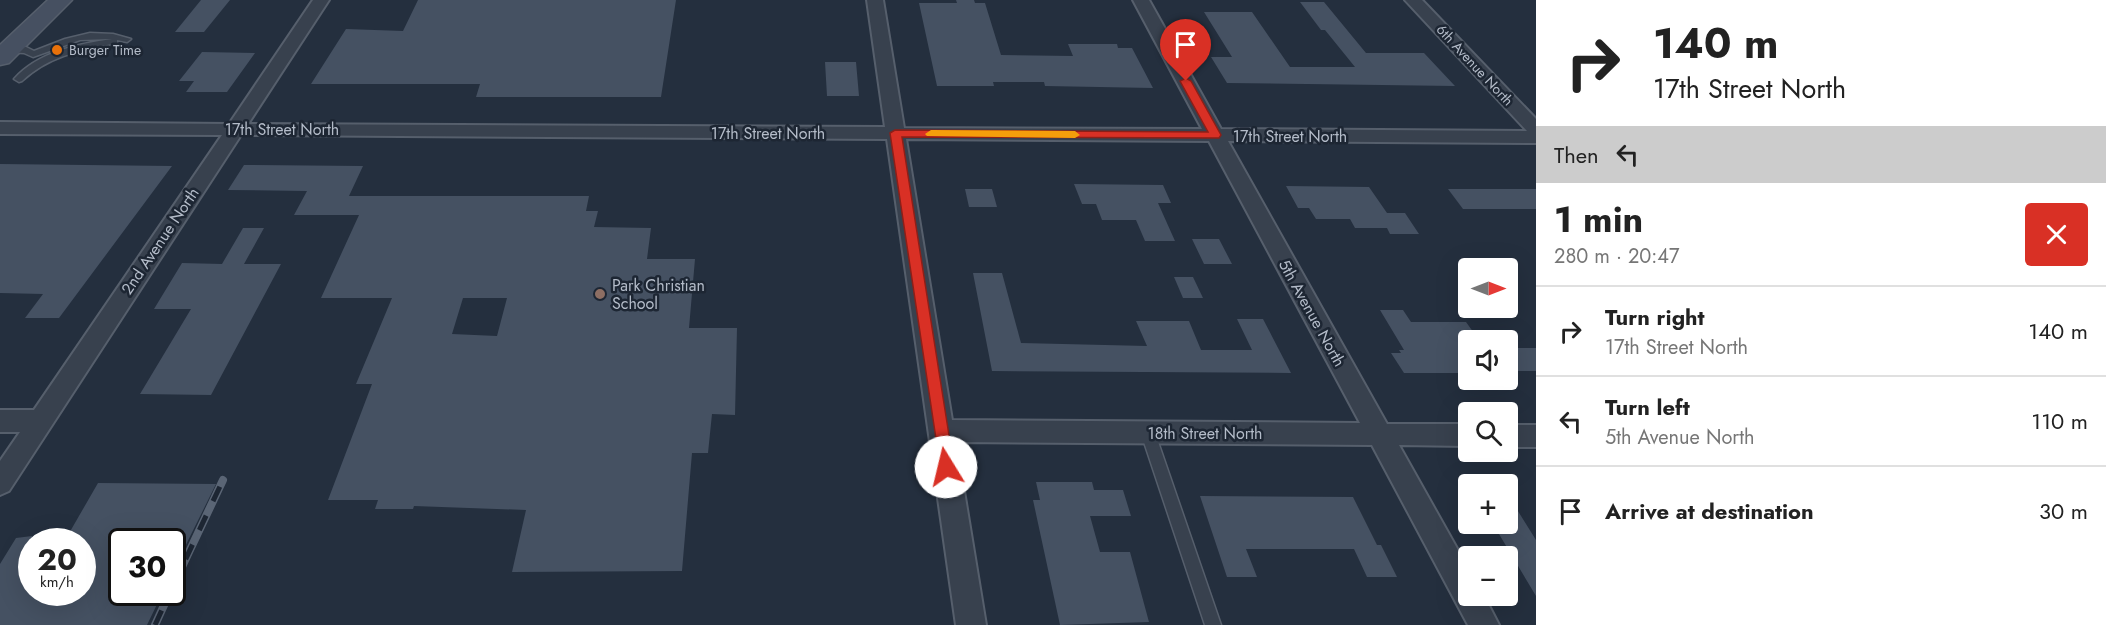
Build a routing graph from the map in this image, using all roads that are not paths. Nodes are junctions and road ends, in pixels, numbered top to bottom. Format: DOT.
graph roads {
  1 [pos="34,0"];
  2 [pos="61,0"];
  3 [pos="321,0"];
  4 [pos="875,0"];
  5 [pos="1141,0"];
  6 [pos="1413,0"];
  7 [pos="3,46"];
  8 [pos="20,79"];
  9 [pos="0,128"];
  10 [pos="235,129"];
  11 [pos="1536,130"];
  12 [pos="895,133"];
  13 [pos="1215,135"];
  14 [pos="1536,137"];
  15 [pos="0,421"];
  16 [pos="41,421"];
  17 [pos="941,431"];
  18 [pos="1148,433"];
  19 [pos="1379,435"];
  20 [pos="1458,435"];
  21 [pos="1518,436"];
  22 [pos="1536,436"];
  23 [pos="0,483"];
  24 [pos="971,625"];
  25 [pos="1213,625"];
  26 [pos="1484,625"];
  1 -- 7 [label="main road"];
  2 -- 7 [label="main road"];
  3 -- 10 [label="street, 2nd Avenue North"];
  4 -- 12 [label="street"];
  5 -- 13 [label="street, 5th Avenue North"];
  6 -- 11 [label="street, 6th Avenue North"];
  7 -- 8 [label="lane"];
  9 -- 10 [label="street, 17th Street North"];
  10 -- 12 [label="street, 17th Street North"];
  10 -- 16 [label="street, 2nd Avenue North"];
  12 -- 13 [label="street, 17th Street North"];
  12 -- 17 [label="street"];
  13 -- 14 [label="street, 17th Street North"];
  13 -- 19 [label="street, 5th Avenue North"];
  15 -- 16 [label="street"];
  16 -- 23 [label="street, 2nd Avenue North"];
  17 -- 18 [label="street, 18th Street North"];
  17 -- 24 [label="street"];
  18 -- 19 [label="street, 18th Street North"];
  18 -- 25 [label="lane"];
  19 -- 20 [label="street, 18th Street North"];
  19 -- 26 [label="street, 5th Avenue North"];
  21 -- 22 [label="street"];
}
